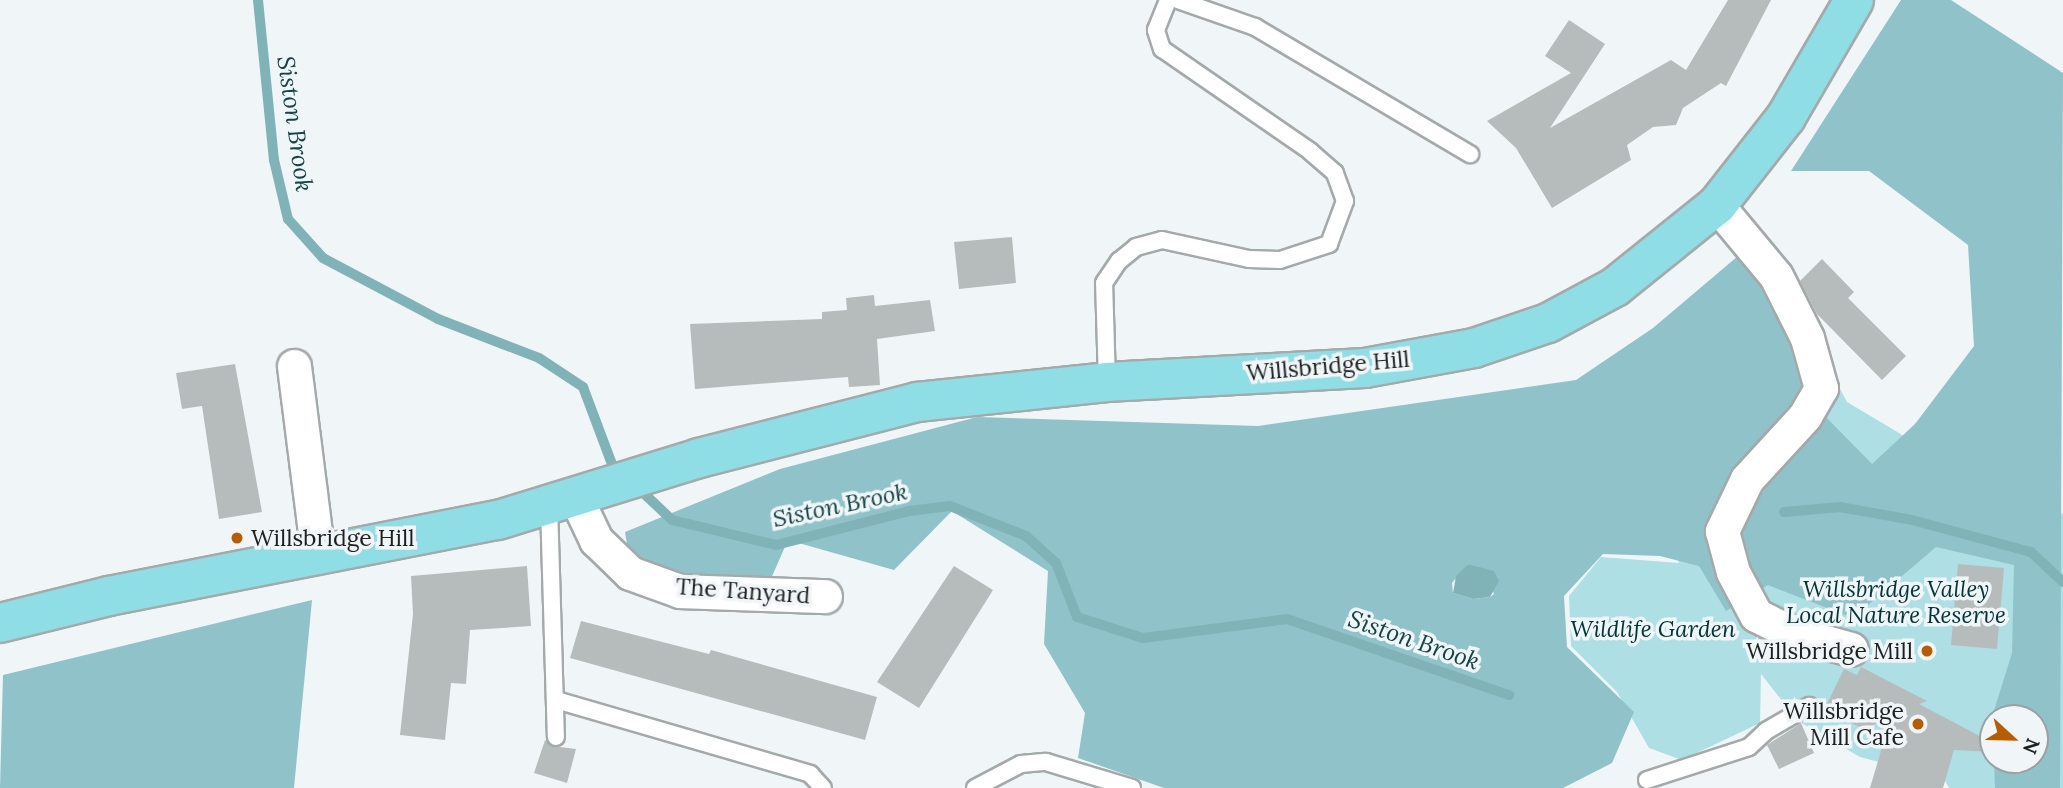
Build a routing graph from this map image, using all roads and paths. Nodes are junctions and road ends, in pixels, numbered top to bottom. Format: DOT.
graph roads {
  1 [pos="1168,0"];
  2 [pos="1178,0"];
  3 [pos="1854,0"];
  4 [pos="1470,154"];
  5 [pos="1717,205"];
  6 [pos="294,366"];
  7 [pos="1107,382"];
  8 [pos="579,496"];
  9 [pos="318,556"];
  10 [pos="825,596"];
  11 [pos="0,624"];
  12 [pos="1851,649"];
  13 [pos="556,700"];
  14 [pos="1809,706"];
  15 [pos="556,737"];
  16 [pos="1647,780"];
  17 [pos="824,788"];
  18 [pos="975,788"];
  19 [pos="1132,788"];
  1 -- 7 [label="lane"];
  2 -- 4 [label="lane"];
  3 -- 5 [label="main road, Willsbridge Hill"];
  5 -- 7 [label="main road, Willsbridge Hill"];
  5 -- 12 [label="street"];
  6 -- 9 [label="street"];
  7 -- 8 [label="main road, Willsbridge Hill"];
  8 -- 9 [label="main road, Willsbridge Hill"];
  8 -- 10 [label="street, The Tanyard"];
  8 -- 13 [label="lane"];
  9 -- 11 [label="main road, Willsbridge Hill"];
  13 -- 15 [label="lane"];
  13 -- 17 [label="lane"];
  14 -- 16 [label="lane"];
  18 -- 19 [label="lane"];
}
